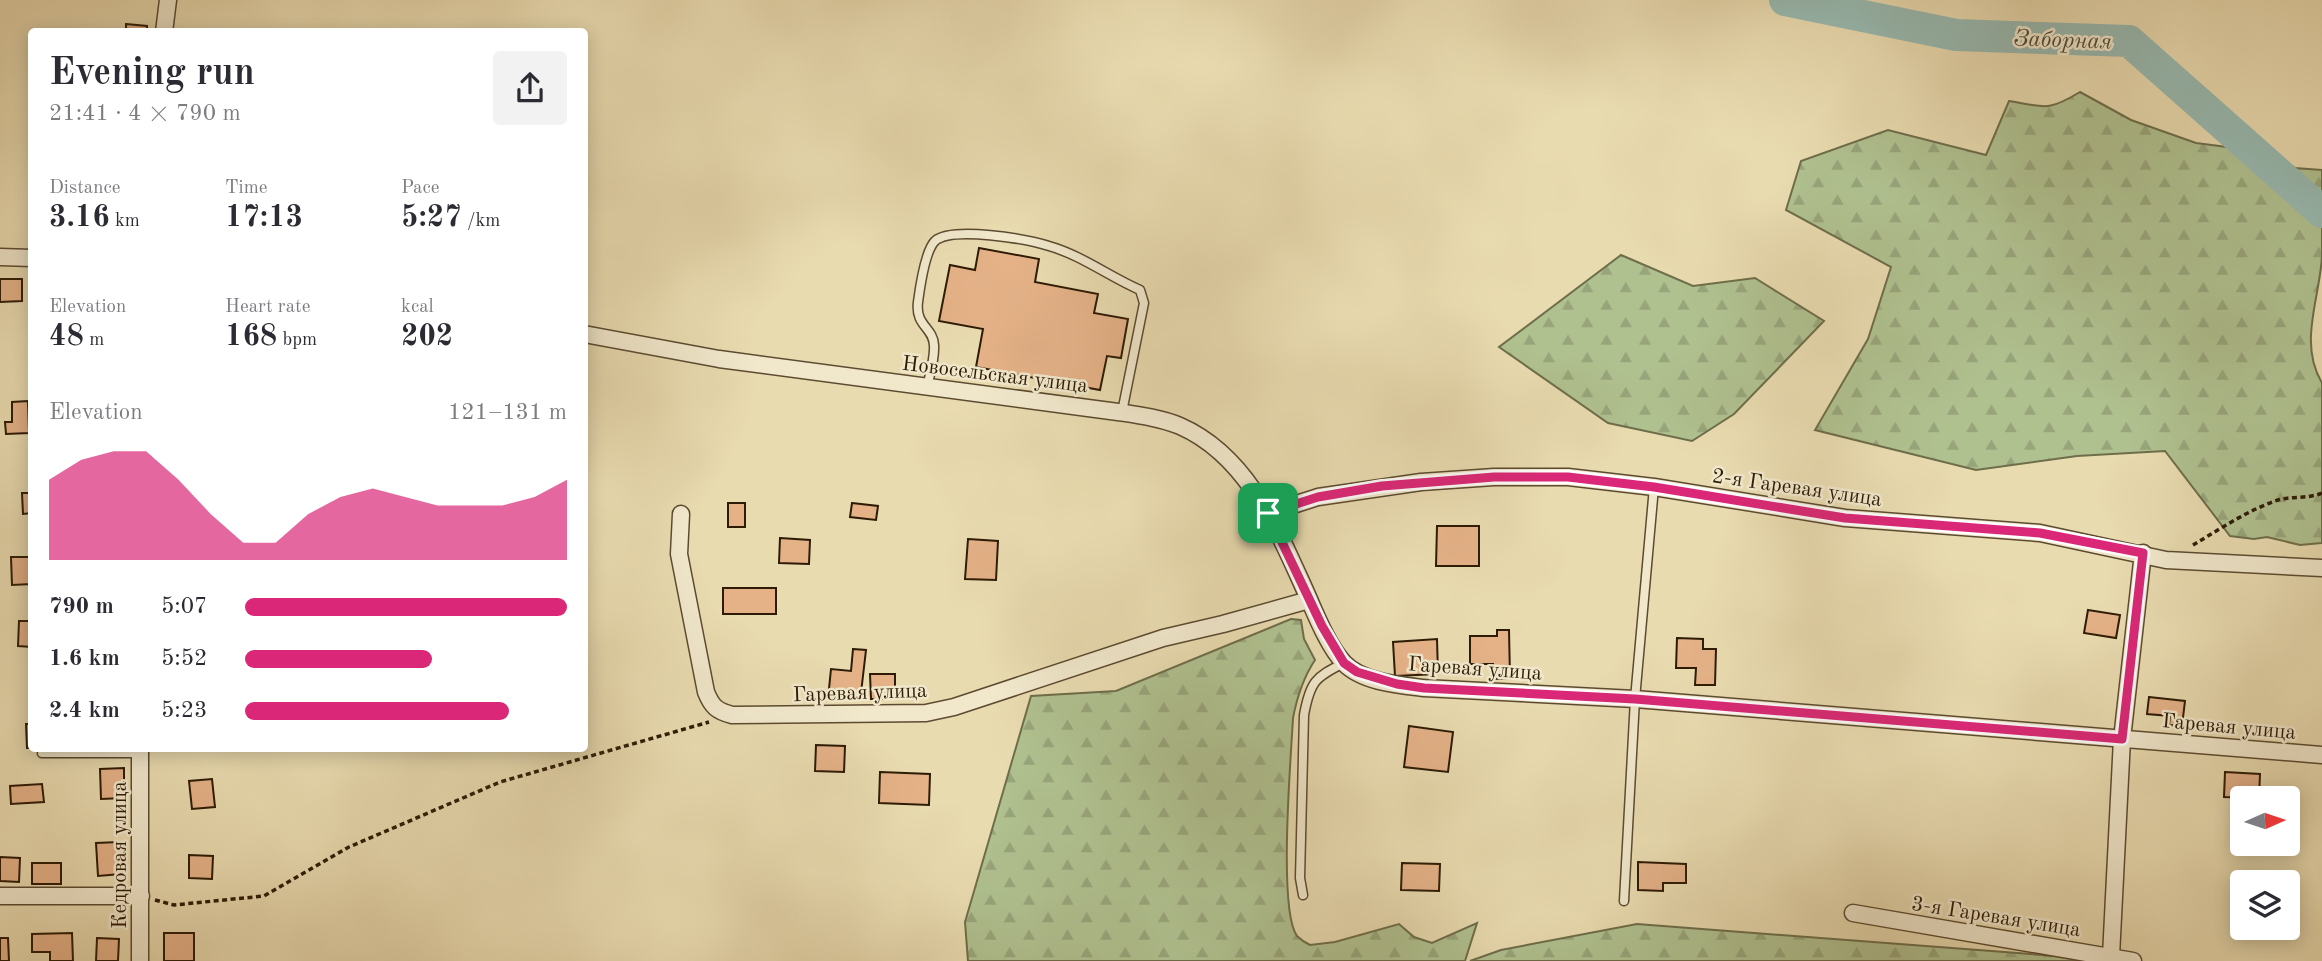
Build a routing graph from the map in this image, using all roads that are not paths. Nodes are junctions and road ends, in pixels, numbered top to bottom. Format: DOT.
graph roads {
  1 [pos="168,0"];
  2 [pos="164,28"];
  3 [pos="0,257"];
  4 [pos="28,258"];
  5 [pos="588,335"];
  6 [pos="927,387"];
  7 [pos="1122,412"];
  8 [pos="1654,487"];
  9 [pos="1268,513"];
  10 [pos="681,514"];
  11 [pos="2143,553"];
  12 [pos="2322,568"];
  13 [pos="1309,600"];
  14 [pos="1344,663"];
  15 [pos="1635,699"];
  16 [pos="2122,739"];
  17 [pos="91,752"];
  18 [pos="140,752"];
  19 [pos="42,753"];
  20 [pos="2322,755"];
  21 [pos="1303,895"];
  22 [pos="0,896"];
  23 [pos="141,896"];
  24 [pos="1624,901"];
  25 [pos="1853,913"];
  26 [pos="2111,956"];
  27 [pos="140,961"];
  28 [pos="2133,961"];
  1 -- 2 [label="street"];
  3 -- 4 [label="street"];
  5 -- 6 [label="street, Новосельская улица"];
  6 -- 7 [label="street, Новосельская улица"];
  6 -- 7 [label="lane"];
  7 -- 9 [label="street, Новосельская улица"];
  8 -- 9 [label="street, 2-я Гаревая улица"];
  8 -- 11 [label="street, 2-я Гаревая улица"];
  8 -- 15 [label="lane"];
  9 -- 13 [label="street, Новосельская улица"];
  10 -- 13 [label="street, Гаревая улица"];
  11 -- 12 [label="street, 2-я Гаревая улица"];
  11 -- 16 [label="street"];
  13 -- 14 [label="street"];
  14 -- 15 [label="street, Гаревая улица"];
  14 -- 21 [label="lane"];
  15 -- 16 [label="street, Гаревая улица"];
  15 -- 24 [label="lane"];
  16 -- 20 [label="street, Гаревая улица"];
  16 -- 26 [label="street"];
  17 -- 19 [label="lane"];
  18 -- 23 [label="street, Кедровая улица"];
  22 -- 23 [label="street"];
  23 -- 27 [label="street, Кедровая улица"];
  25 -- 26 [label="street, 3-я Гаревая улица"];
  26 -- 28 [label="street, 3-я Гаревая улица"];
}
